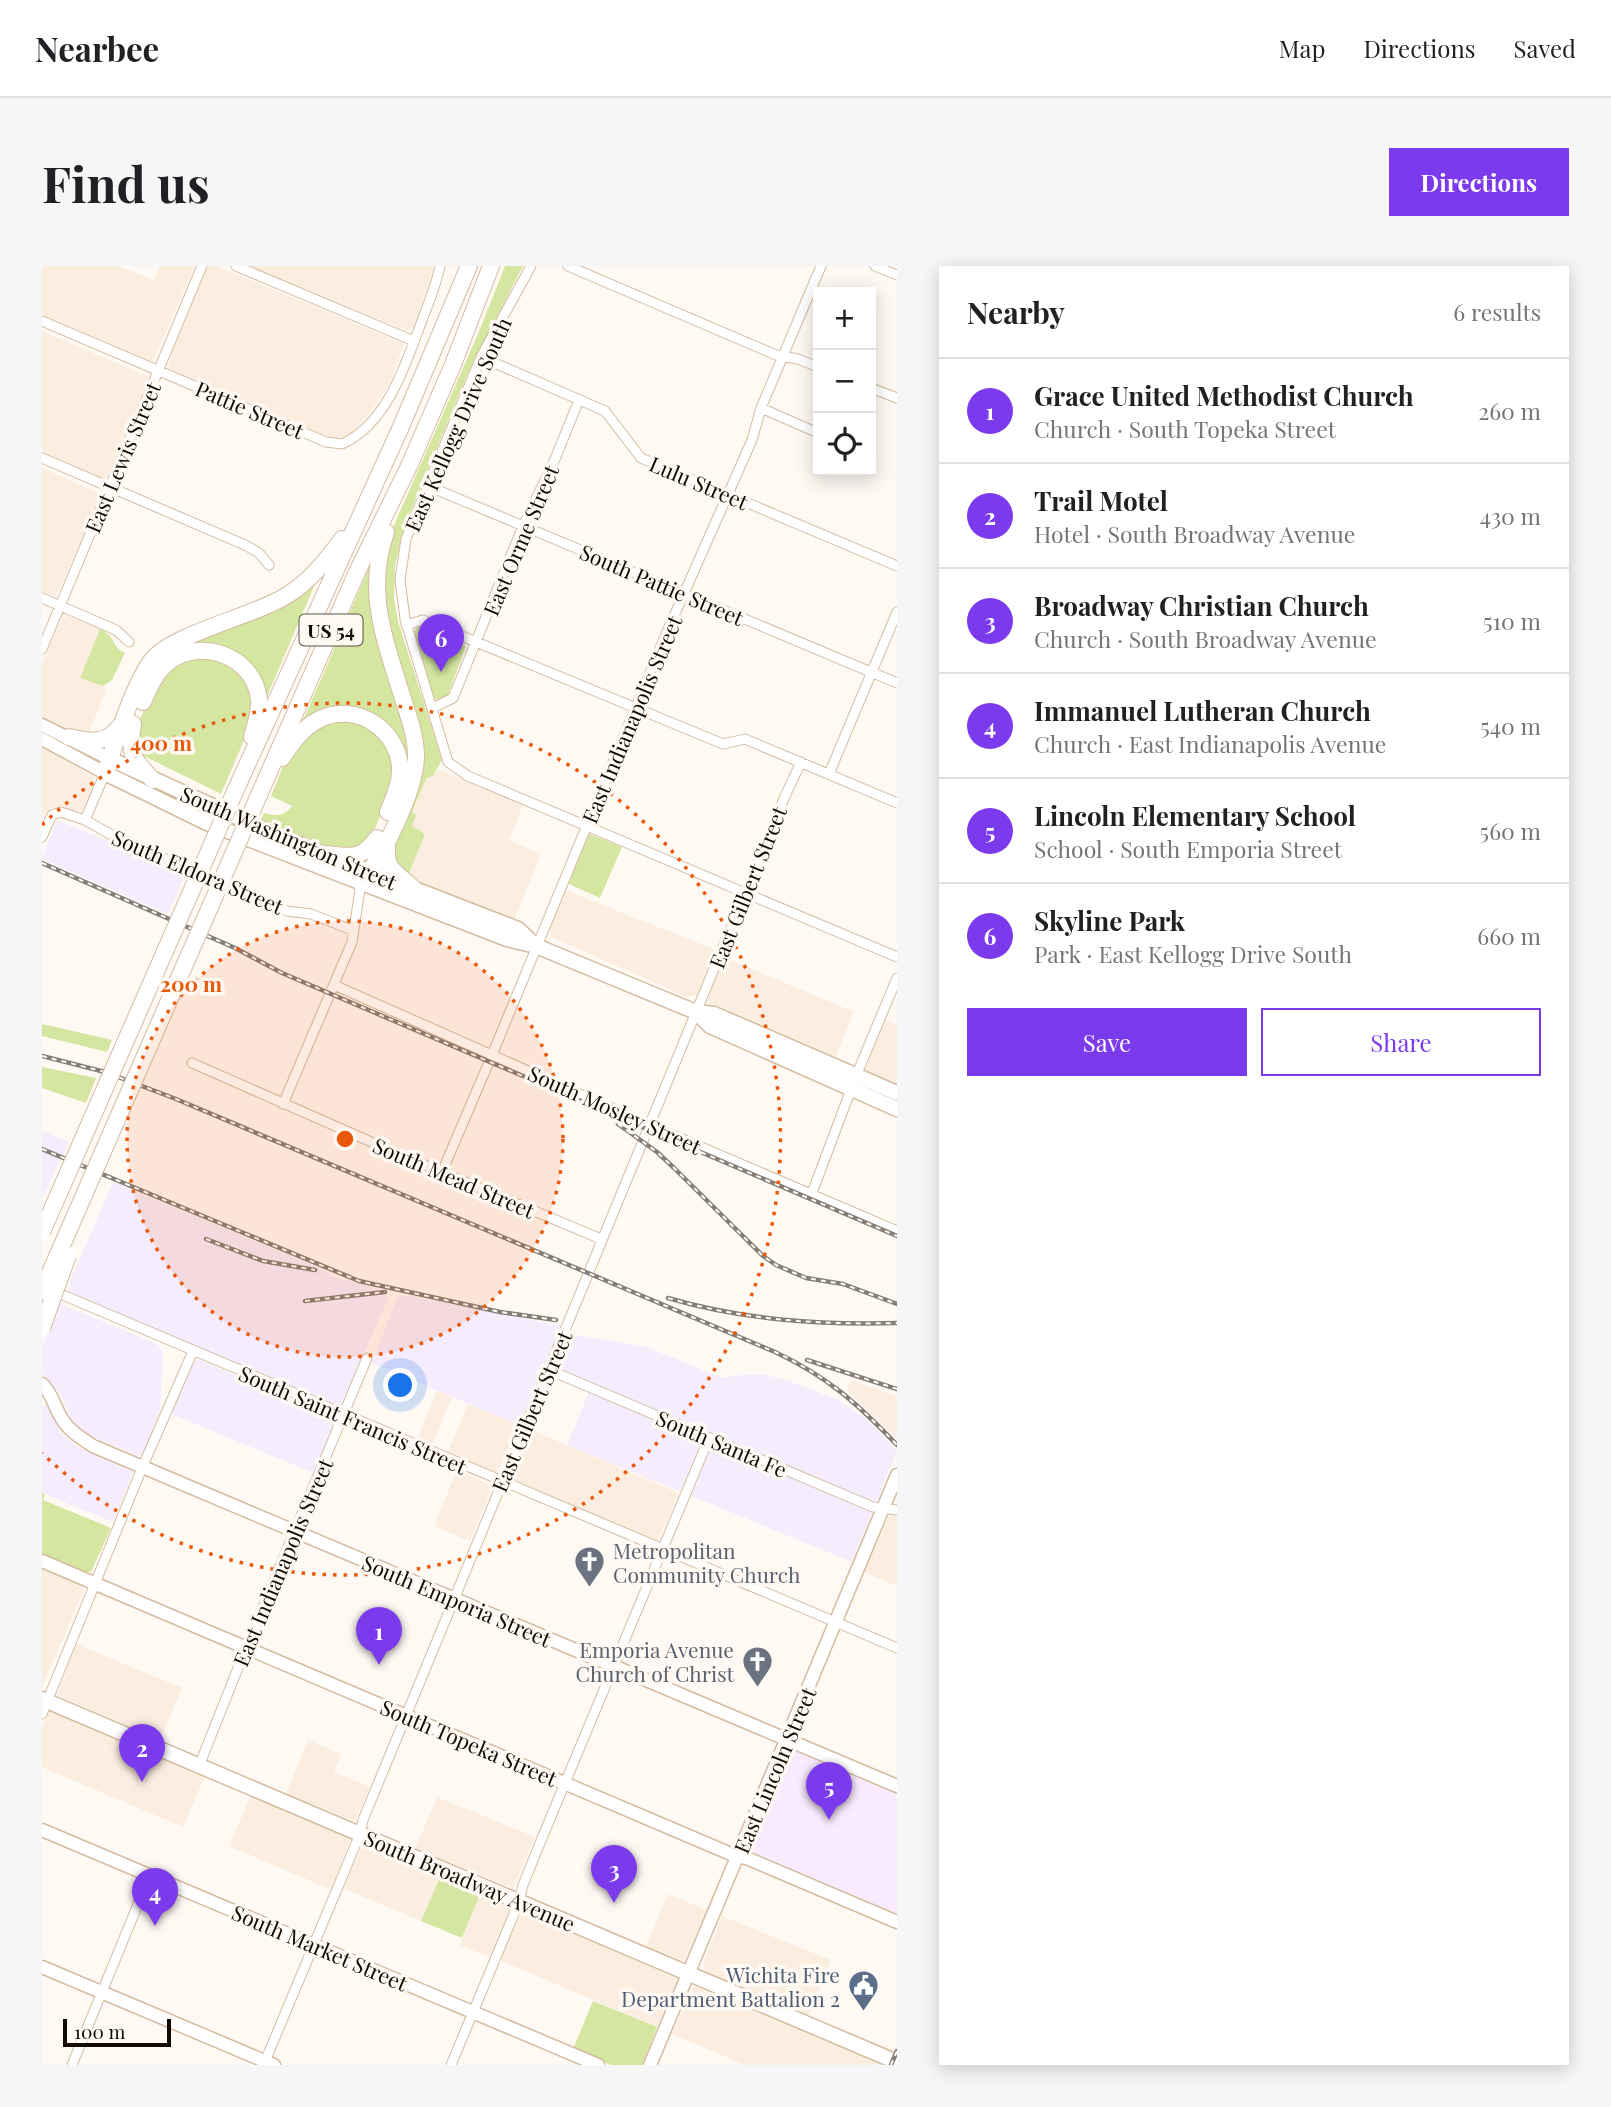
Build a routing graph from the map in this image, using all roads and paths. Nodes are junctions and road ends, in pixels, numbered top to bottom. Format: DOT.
graph roads {
  1 [pos="202,266"];
  2 [pos="236,266"];
  3 [pos="440,266"];
  4 [pos="468,266"];
  5 [pos="531,266"];
  6 [pos="568,266"];
  7 [pos="821,266"];
  8 [pos="875,266"];
  9 [pos="490,271"];
  10 [pos="897,275"];
  11 [pos="42,321"];
  12 [pos="414,341"];
  13 [pos="783,356"];
  14 [pos="481,358"];
  15 [pos="813,365"];
  16 [pos="158,371"];
  17 [pos="876,390"];
  18 [pos="897,398"];
  19 [pos="579,400"];
  20 [pos="761,408"];
  21 [pos="813,431"];
  22 [pos="42,458"];
  23 [pos="409,466"];
  24 [pos="428,486"];
  25 [pos="110,487"];
  26 [pos="372,489"];
  27 [pos="728,494"];
  28 [pos="523,526"];
  29 [pos="268,565"];
  30 [pos="897,566"];
  31 [pos="684,593"];
  32 [pos="42,598"];
  33 [pos="60,606"];
  34 [pos="897,612"];
  35 [pos="407,625"];
  36 [pos="129,642"];
  37 [pos="476,642"];
  38 [pos="42,649"];
  39 [pos="872,672"];
  40 [pos="897,682"];
  41 [pos="134,698"];
  42 [pos="433,708"];
  43 [pos="635,708"];
  44 [pos="133,724"];
  45 [pos="42,725"];
  46 [pos="69,737"];
  47 [pos="42,739"];
  48 [pos="801,762"];
  49 [pos="109,764"];
  50 [pos="829,774"];
  51 [pos="153,780"];
  52 [pos="237,787"];
  53 [pos="259,795"];
  54 [pos="897,803"];
  55 [pos="85,820"];
  56 [pos="586,826"];
  57 [pos="42,837"];
  58 [pos="382,840"];
  59 [pos="321,854"];
  60 [pos="366,876"];
  61 [pos="413,888"];
  62 [pos="744,893"];
  63 [pos="352,930"];
  64 [pos="537,946"];
  65 [pos="897,957"];
  66 [pos="897,978"];
  67 [pos="334,985"];
  68 [pos="696,1012"];
  69 [pos="492,1055"];
  70 [pos="192,1063"];
  71 [pos="854,1083"];
  72 [pos="897,1093"];
  73 [pos="283,1104"];
  74 [pos="897,1109"];
  75 [pos="650,1125"];
  76 [pos="81,1141"];
  77 [pos="102,1153"];
  78 [pos="442,1172"];
  79 [pos="812,1193"];
  80 [pos="42,1215"];
  81 [pos="897,1231"];
  82 [pos="42,1232"];
  83 [pos="601,1239"];
  84 [pos="42,1289"];
  85 [pos="42,1328"];
  86 [pos="192,1350"];
  87 [pos="367,1359"];
  88 [pos="549,1370"];
  89 [pos="42,1384"];
  90 [pos="48,1400"];
  91 [pos="344,1415"];
  92 [pos="709,1438"];
  93 [pos="142,1468"];
  94 [pos="897,1475"];
  95 [pos="502,1482"];
  96 [pos="883,1508"];
  97 [pos="897,1510"];
  98 [pos="295,1532"];
  99 [pos="662,1550"];
  100 [pos="42,1561"];
  101 [pos="94,1583"];
  102 [pos="453,1599"];
  103 [pos="835,1623"];
  104 [pos="246,1648"];
  105 [pos="897,1648"];
  106 [pos="613,1667"];
  107 [pos="44,1705"];
  108 [pos="405,1715"];
  109 [pos="786,1740"];
  110 [pos="200,1766"];
  111 [pos="565,1783"];
  112 [pos="897,1786"];
  113 [pos="42,1830"];
  114 [pos="360,1834"];
  115 [pos="738,1856"];
  116 [pos="150,1875"];
  117 [pos="519,1902"];
  118 [pos="897,1922"];
  119 [pos="314,1944"];
  120 [pos="42,1967"];
  121 [pos="691,1973"];
  122 [pos="103,1992"];
  123 [pos="473,2012"];
  124 [pos="897,2062"];
  125 [pos="267,2064"];
  126 [pos="72,2065"];
  127 [pos="451,2065"];
  128 [pos="598,2065"];
  129 [pos="650,2065"];
  1 -- 16 [label="street, East Lewis Street"];
  2 -- 12 [label="street"];
  3 -- 12 [label="street"];
  4 -- 26 [label="highway, US 54"];
  5 -- 14 [label="street, East Kellogg Drive South"];
  6 -- 13 [label="street"];
  7 -- 13 [label="street, East Indianapolis Street"];
  8 -- 10 [label="street"];
  9 -- 23 [label="highway, US 54"];
  11 -- 16 [label="street, Pattie Street"];
  12 -- 16 [label="street, Pattie Street"];
  13 -- 15 [label="street"];
  13 -- 20 [label="street, East Indianapolis Street"];
  14 -- 19 [label="street, Lulu Street"];
  14 -- 24 [label="street, East Kellogg Drive South"];
  16 -- 25 [label="street, East Lewis Street"];
  17 -- 18 [label="street"];
  19 -- 27 [label="street, Lulu Street"];
  19 -- 28 [label="street, East Orme Street"];
  20 -- 21 [label="street"];
  20 -- 27 [label="street, East Indianapolis Street"];
  22 -- 25 [label="street"];
  23 -- 53 [label="highway, US 54"];
  23 -- 58 [label="highway"];
  24 -- 28 [label="street, South Pattie Street"];
  24 -- 35 [label="street, East Kellogg Drive South"];
  25 -- 29 [label="street"];
  25 -- 33 [label="street, East Lewis Street"];
  26 -- 41 [label="highway"];
  26 -- 52 [label="highway, US 54"];
  27 -- 30 [label="street, Lulu Street"];
  27 -- 31 [label="street, East Indianapolis Street"];
  28 -- 31 [label="street, South Pattie Street"];
  28 -- 37 [label="street, East Orme Street"];
  31 -- 39 [label="street, South Pattie Street"];
  31 -- 43 [label="street, East Indianapolis Street"];
  32 -- 33 [label="street"];
  33 -- 36 [label="street"];
  33 -- 38 [label="street, East Lewis Street"];
  34 -- 39 [label="street"];
  35 -- 37 [label="street"];
  35 -- 42 [label="street, East Kellogg Drive South"];
  37 -- 42 [label="street, East Orme Street"];
  37 -- 43 [label="street"];
  39 -- 40 [label="street, South Pattie Street"];
  39 -- 50 [label="street"];
  41 -- 46 [label="highway"];
  41 -- 49 [label="highway"];
  42 -- 56 [label="street, East Kellogg Drive South"];
  43 -- 48 [label="street"];
  43 -- 56 [label="street, East Indianapolis Street"];
  44 -- 49 [label="highway"];
  44 -- 51 [label="highway"];
  44 -- 52 [label="highway"];
  45 -- 46 [label="street, South Washington Street"];
  46 -- 49 [label="street, South Washington Street"];
  47 -- 49 [label="street, South Washington Street"];
  48 -- 50 [label="street"];
  48 -- 62 [label="street, East Gilbert Street"];
  49 -- 51 [label="main road, South Washington Street"];
  49 -- 55 [label="street"];
  49 -- 60 [label="main road, South Washington Street"];
  50 -- 54 [label="street"];
  51 -- 59 [label="main road, South Washington Street"];
  52 -- 76 [label="highway, US 54, bridge"];
  53 -- 58 [label="highway"];
  53 -- 77 [label="highway, US 54, bridge"];
  55 -- 57 [label="street"];
  55 -- 63 [label="street, South Eldora Street"];
  56 -- 62 [label="street"];
  56 -- 64 [label="street, East Indianapolis Street"];
  58 -- 59 [label="highway"];
  58 -- 60 [label="highway"];
  58 -- 61 [label="highway"];
  59 -- 60 [label="main road, South Washington Street"];
  60 -- 61 [label="main road, South Washington Street"];
  60 -- 63 [label="street"];
  60 -- 64 [label="main road, South Washington Street"];
  61 -- 64 [label="main road, South Washington Street"];
  62 -- 65 [label="street"];
  62 -- 68 [label="street, East Gilbert Street"];
  63 -- 67 [label="street"];
  64 -- 68 [label="main road, South Washington Street"];
  64 -- 69 [label="street, East Indianapolis Street"];
  66 -- 71 [label="street"];
  67 -- 69 [label="street, South Mosley Street"];
  67 -- 73 [label="street"];
  68 -- 71 [label="main road, South Washington Street"];
  68 -- 75 [label="street, East Gilbert Street"];
  69 -- 75 [label="street, South Mosley Street"];
  69 -- 78 [label="street, East Indianapolis Street"];
  70 -- 73 [label="street, South Mead Street"];
  71 -- 72 [label="main road, South Washington Street"];
  71 -- 74 [label="main road, South Washington Street"];
  71 -- 79 [label="street"];
  73 -- 78 [label="street, South Mead Street"];
  75 -- 79 [label="street, South Mosley Street"];
  75 -- 83 [label="street, East Gilbert Street"];
  76 -- 80 [label="highway, bridge"];
  76 -- 82 [label="highway, US 54, bridge"];
  77 -- 84 [label="highway, US 54, bridge"];
  77 -- 85 [label="highway, bridge"];
  78 -- 83 [label="street, South Mead Street"];
  79 -- 81 [label="street, South Mosley Street"];
  83 -- 88 [label="street, East Gilbert Street"];
  84 -- 86 [label="street, South Saint Francis Street"];
  86 -- 91 [label="street, South Saint Francis Street"];
  86 -- 93 [label="street"];
  87 -- 91 [label="street, East Indianapolis Street"];
  88 -- 92 [label="street, South Santa Fe"];
  88 -- 95 [label="street, East Gilbert Street"];
  89 -- 90 [label="street, South Emporia Street"];
  90 -- 93 [label="street, South Emporia Street"];
  91 -- 95 [label="street, South Saint Francis Street"];
  91 -- 98 [label="street, East Indianapolis Street"];
  92 -- 96 [label="street, South Santa Fe"];
  92 -- 99 [label="street"];
  93 -- 98 [label="street, South Emporia Street"];
  93 -- 101 [label="street"];
  94 -- 96 [label="street, East Lincoln Street"];
  95 -- 99 [label="street, South Saint Francis Street"];
  95 -- 102 [label="street, East Gilbert Street"];
  96 -- 97 [label="street, South Santa Fe"];
  96 -- 103 [label="street, East Lincoln Street"];
  98 -- 102 [label="street, South Emporia Street"];
  98 -- 104 [label="street, East Indianapolis Street"];
  99 -- 103 [label="street, South Saint Francis Street"];
  99 -- 106 [label="street"];
  100 -- 101 [label="street, South Topeka Street"];
  101 -- 104 [label="street, South Topeka Street"];
  101 -- 107 [label="street"];
  102 -- 106 [label="street, South Emporia Street"];
  102 -- 108 [label="street, East Gilbert Street"];
  103 -- 105 [label="street, South Saint Francis Street"];
  103 -- 109 [label="street, East Lincoln Street"];
  104 -- 108 [label="street, South Topeka Street"];
  104 -- 110 [label="street, East Indianapolis Street"];
  106 -- 109 [label="street, South Emporia Street"];
  106 -- 111 [label="street"];
  107 -- 110 [label="main road, South Broadway Avenue"];
  108 -- 111 [label="street, South Topeka Street"];
  108 -- 114 [label="street, East Gilbert Street"];
  109 -- 112 [label="street, South Emporia Street"];
  109 -- 115 [label="street, East Lincoln Street"];
  110 -- 114 [label="main road, South Broadway Avenue"];
  111 -- 115 [label="street, South Topeka Street"];
  111 -- 117 [label="street"];
  113 -- 116 [label="street, South Market Street"];
  114 -- 117 [label="main road, South Broadway Avenue"];
  114 -- 119 [label="street, East Gilbert Street"];
  115 -- 118 [label="street, South Topeka Street"];
  115 -- 121 [label="street, East Lincoln Street"];
  116 -- 119 [label="street, South Market Street"];
  116 -- 122 [label="street"];
  117 -- 121 [label="main road, South Broadway Avenue"];
  117 -- 123 [label="street"];
  119 -- 123 [label="street, South Market Street"];
  119 -- 125 [label="street, East Gilbert Street"];
  120 -- 122 [label="street"];
  121 -- 124 [label="main road, South Broadway Avenue"];
  121 -- 129 [label="street, East Lincoln Street"];
  122 -- 125 [label="street"];
  122 -- 126 [label="street"];
  123 -- 127 [label="street"];
  123 -- 128 [label="street, South Market Street"];
}
